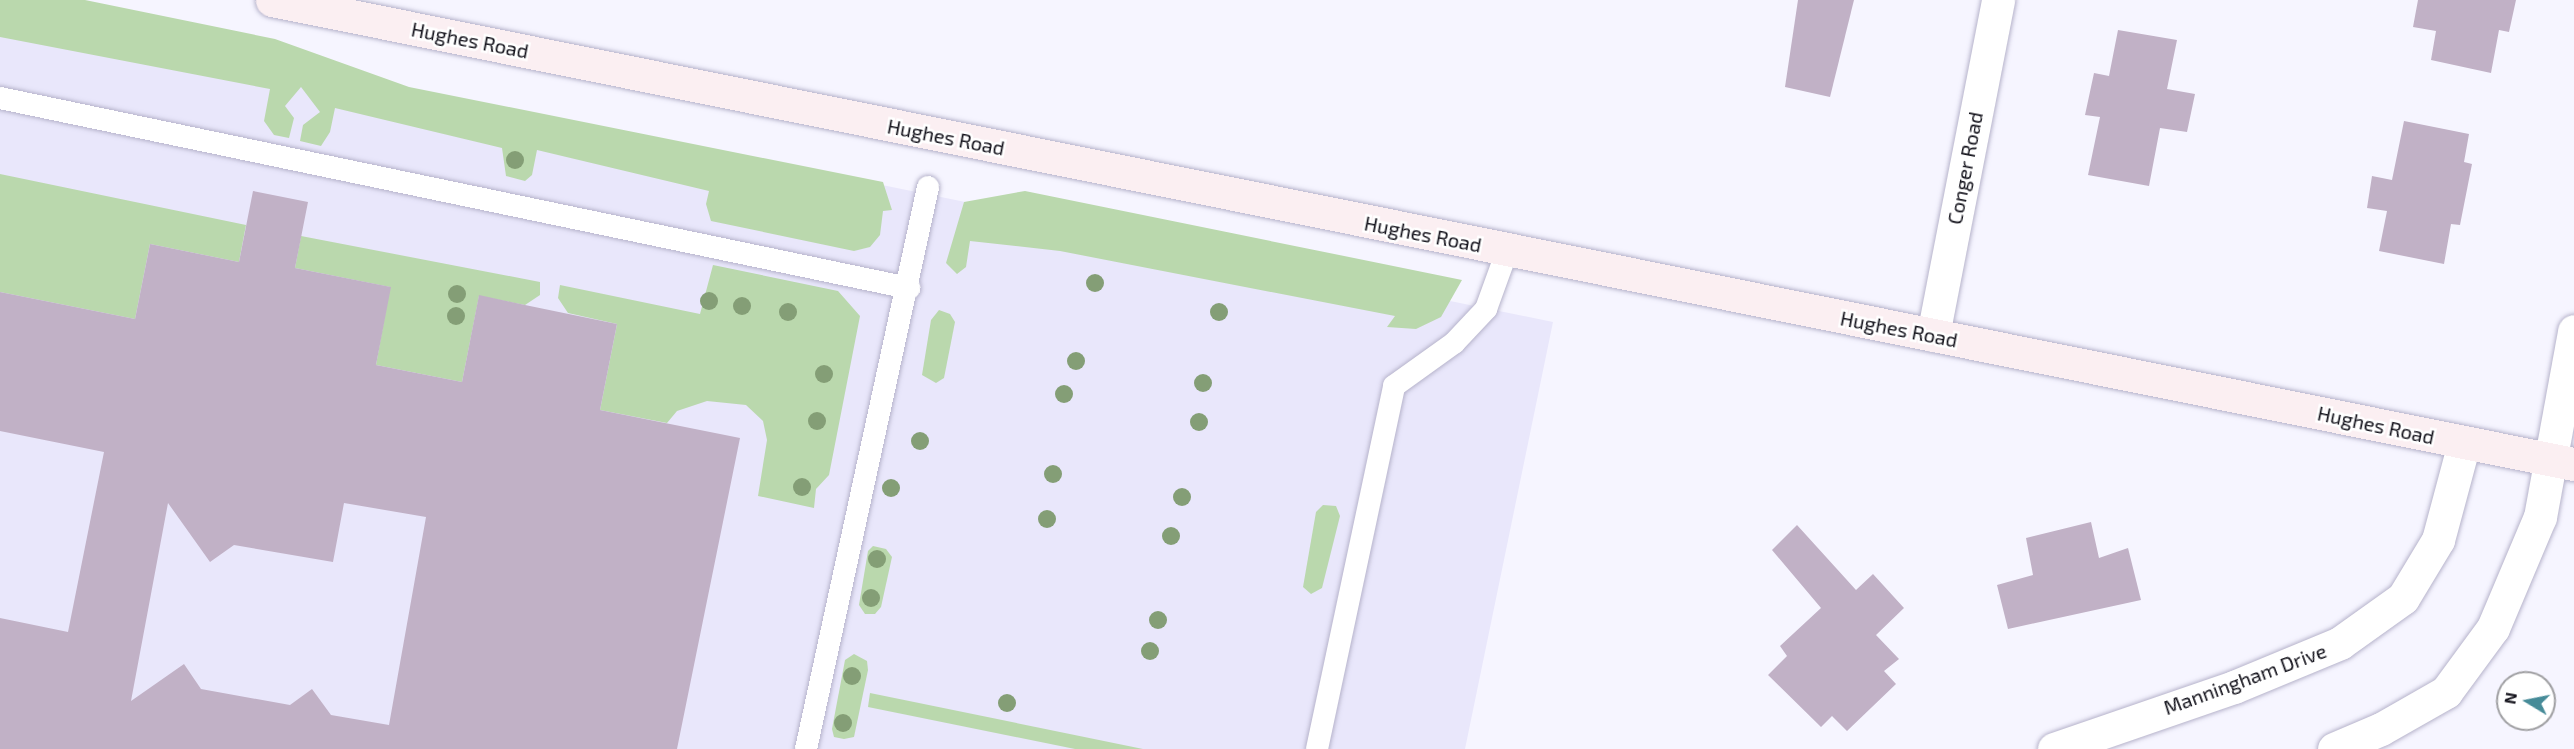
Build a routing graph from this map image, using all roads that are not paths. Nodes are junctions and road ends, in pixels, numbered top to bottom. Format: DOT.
graph roads {
  1 [pos="272,0"];
  2 [pos="1998,0"];
  3 [pos="0,98"];
  4 [pos="928,187"];
  5 [pos="1507,251"];
  6 [pos="909,288"];
  7 [pos="2574,331"];
  8 [pos="1933,335"];
  9 [pos="2464,443"];
  10 [pos="2563,461"];
  11 [pos="806,749"];
  12 [pos="1317,749"];
  13 [pos="2054,749"];
  14 [pos="2334,749"];
  1 -- 5 [label="main road, Hughes Road"];
  2 -- 8 [label="street, Conger Road"];
  3 -- 6 [label="lane"];
  4 -- 6 [label="lane"];
  5 -- 8 [label="main road, Hughes Road"];
  5 -- 12 [label="lane"];
  6 -- 11 [label="lane"];
  7 -- 10 [label="street"];
  8 -- 9 [label="main road, Hughes Road"];
  9 -- 10 [label="main road, Hughes Road"];
  9 -- 13 [label="street, Manningham Drive"];
  10 -- 14 [label="street"];
}
